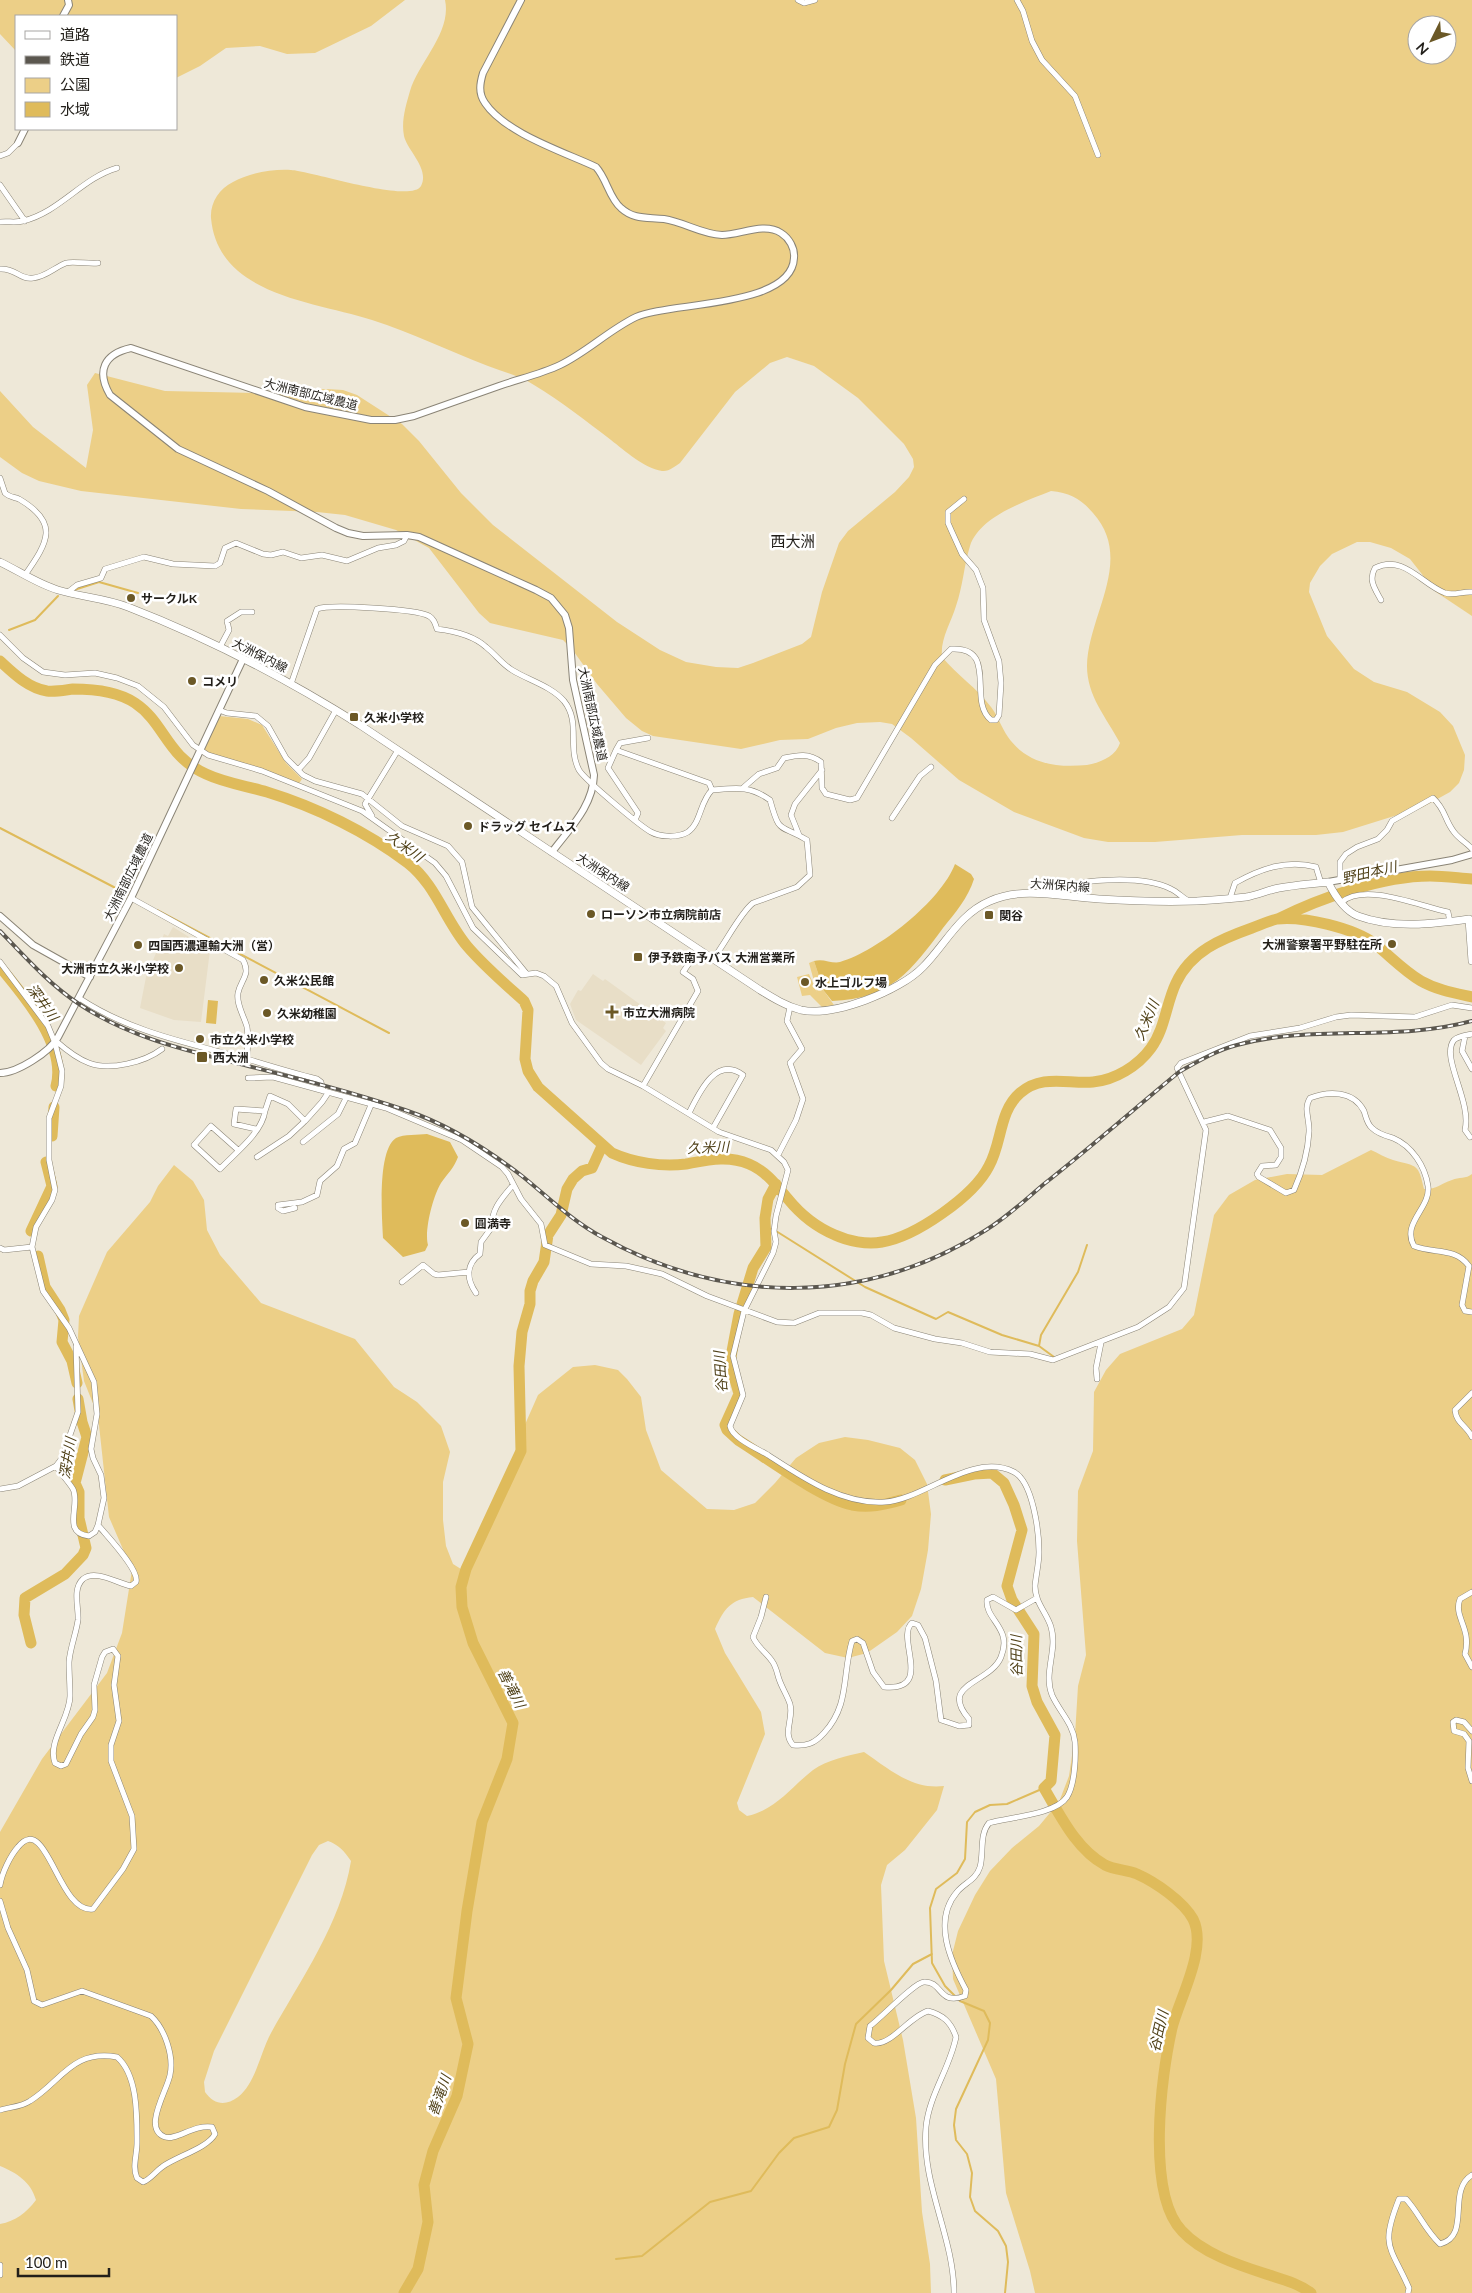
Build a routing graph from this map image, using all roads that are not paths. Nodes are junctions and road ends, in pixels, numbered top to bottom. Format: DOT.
graph roads {
  1 [pos="68,0"];
  2 [pos="521,0"];
  3 [pos="798,0"];
  4 [pos="815,0"];
  5 [pos="1017,0"];
  6 [pos="64,15"];
  7 [pos="24,130"];
  8 [pos="18,143"];
  9 [pos="1098,155"];
  10 [pos="0,156"];
  11 [pos="118,168"];
  12 [pos="0,184"];
  13 [pos="25,220"];
  14 [pos="0,222"];
  15 [pos="98,263"];
  16 [pos="0,269"];
  17 [pos="0,478"];
  18 [pos="964,499"];
  19 [pos="408,535"];
  20 [pos="0,562"];
  21 [pos="25,575"];
  22 [pos="68,592"];
  23 [pos="1472,592"];
  24 [pos="1381,600"];
  25 [pos="252,612"];
  26 [pos="0,635"];
  27 [pos="220,647"];
  28 [pos="243,659"];
  29 [pos="292,684"];
  30 [pos="219,710"];
  31 [pos="336,710"];
  32 [pos="648,738"];
  33 [pos="398,750"];
  34 [pos="616,750"];
  35 [pos="199,753"];
  36 [pos="931,767"];
  37 [pos="298,770"];
  38 [pos="822,770"];
  39 [pos="594,785"];
  40 [pos="744,787"];
  41 [pos="712,790"];
  42 [pos="368,798"];
  43 [pos="892,818"];
  44 [pos="635,820"];
  45 [pos="378,822"];
  46 [pos="799,835"];
  47 [pos="1472,849"];
  48 [pos="552,852"];
  49 [pos="1472,854"];
  50 [pos="1340,880"];
  51 [pos="1327,884"];
  52 [pos="1042,894"];
  53 [pos="131,898"];
  54 [pos="1230,898"];
  55 [pos="1187,900"];
  56 [pos="1341,901"];
  57 [pos="0,916"];
  58 [pos="1471,919"];
  59 [pos="1450,922"];
  60 [pos="699,949"];
  61 [pos="713,959"];
  62 [pos="1472,961"];
  63 [pos="0,962"];
  64 [pos="526,974"];
  65 [pos="90,977"];
  66 [pos="78,998"];
  67 [pos="790,1006"];
  68 [pos="1472,1008"];
  69 [pos="1472,1034"];
  70 [pos="1465,1036"];
  71 [pos="54,1044"];
  72 [pos="162,1049"];
  73 [pos="247,1059"];
  74 [pos="1472,1069"];
  75 [pos="0,1073"];
  76 [pos="248,1078"];
  77 [pos="643,1086"];
  78 [pos="325,1092"];
  79 [pos="346,1098"];
  80 [pos="371,1105"];
  81 [pos="265,1111"];
  82 [pos="689,1113"];
  83 [pos="305,1121"];
  84 [pos="1204,1122"];
  85 [pos="713,1128"];
  86 [pos="256,1129"];
  87 [pos="1470,1137"];
  88 [pos="303,1142"];
  89 [pos="238,1150"];
  90 [pos="778,1155"];
  91 [pos="257,1157"];
  92 [pos="513,1185"];
  93 [pos="295,1208"];
  94 [pos="32,1247"];
  95 [pos="0,1248"];
  96 [pos="469,1272"];
  97 [pos="402,1282"];
  98 [pos="476,1293"];
  99 [pos="744,1311"];
  100 [pos="1472,1312"];
  101 [pos="1101,1343"];
  102 [pos="76,1345"];
  103 [pos="1097,1379"];
  104 [pos="1472,1393"];
  105 [pos="1472,1437"];
  106 [pos="56,1466"];
  107 [pos="0,1489"];
  108 [pos="98,1526"];
  109 [pos="1472,1592"];
  110 [pos="766,1597"];
  111 [pos="1037,1598"];
  112 [pos="1472,1667"];
  113 [pos="1472,1731"];
  114 [pos="1472,1780"];
  115 [pos="0,1885"];
  116 [pos="0,1901"];
  117 [pos="0,2110"];
  118 [pos="1472,2175"];
  119 [pos="0,2265"];
  120 [pos="0,2275"];
  121 [pos="954,2293"];
  122 [pos="1408,2293"];
  1 -- 6 [label="street"];
  2 -- 19 [label="street, 大洲南部広域農道"];
  3 -- 4 [label="street"];
  5 -- 9 [label="street"];
  7 -- 8 [label="street"];
  8 -- 10 [label="street"];
  11 -- 13 [label="street"];
  12 -- 13 [label="street"];
  13 -- 14 [label="street"];
  15 -- 16 [label="street"];
  17 -- 21 [label="street"];
  18 -- 38 [label="street"];
  19 -- 22 [label="street"];
  19 -- 39 [label="street, 大洲南部広域農道"];
  20 -- 21 [label="main road, 大洲保内線"];
  21 -- 22 [label="main road, 大洲保内線"];
  22 -- 27 [label="main road, 大洲保内線"];
  23 -- 24 [label="street"];
  25 -- 27 [label="street"];
  26 -- 35 [label="street"];
  27 -- 28 [label="main road, 大洲保内線"];
  28 -- 29 [label="main road, 大洲保内線"];
  28 -- 30 [label="street, 大洲南部広域農道"];
  29 -- 31 [label="main road, 大洲保内線"];
  29 -- 39 [label="street"];
  30 -- 35 [label="street, 大洲南部広域農道"];
  30 -- 37 [label="street"];
  31 -- 33 [label="main road, 大洲保内線"];
  31 -- 37 [label="street"];
  32 -- 34 [label="street"];
  33 -- 42 [label="street"];
  33 -- 48 [label="main road, 大洲保内線"];
  34 -- 41 [label="street"];
  34 -- 44 [label="street"];
  35 -- 45 [label="street"];
  35 -- 53 [label="street, 大洲南部広域農道"];
  36 -- 43 [label="street"];
  37 -- 42 [label="street"];
  38 -- 40 [label="street"];
  38 -- 46 [label="street"];
  39 -- 44 [label="street"];
  39 -- 48 [label="street, 大洲南部広域農道"];
  40 -- 41 [label="street"];
  40 -- 46 [label="street"];
  41 -- 44 [label="street"];
  42 -- 45 [label="street"];
  42 -- 64 [label="street"];
  45 -- 64 [label="street"];
  46 -- 61 [label="street"];
  47 -- 50 [label="street"];
  48 -- 60 [label="main road, 大洲保内線"];
  49 -- 50 [label="street"];
  50 -- 51 [label="street"];
  51 -- 54 [label="main road, 大洲保内線"];
  51 -- 54 [label="street"];
  51 -- 56 [label="main road"];
  52 -- 55 [label="main road, 大洲保内線"];
  52 -- 55 [label="street"];
  52 -- 67 [label="main road, 大洲保内線"];
  53 -- 65 [label="street, 大洲南部広域農道"];
  53 -- 73 [label="street"];
  54 -- 55 [label="main road, 大洲保内線"];
  56 -- 59 [label="main road"];
  56 -- 59 [label="street"];
  57 -- 65 [label="street"];
  58 -- 59 [label="main road"];
  58 -- 62 [label="main road"];
  60 -- 61 [label="main road, 大洲保内線"];
  60 -- 77 [label="street"];
  61 -- 67 [label="main road, 大洲保内線"];
  63 -- 71 [label="street"];
  64 -- 77 [label="street"];
  65 -- 66 [label="street, 大洲南部広域農道"];
  66 -- 71 [label="street, 大洲南部広域農道"];
  66 -- 73 [label="street"];
  67 -- 90 [label="street"];
  68 -- 84 [label="street"];
  69 -- 70 [label="street"];
  70 -- 74 [label="street"];
  70 -- 87 [label="street"];
  71 -- 72 [label="street"];
  71 -- 75 [label="street"];
  71 -- 94 [label="street"];
  73 -- 78 [label="street"];
  76 -- 78 [label="street"];
  77 -- 82 [label="street"];
  78 -- 79 [label="street"];
  78 -- 83 [label="street"];
  79 -- 80 [label="street"];
  79 -- 88 [label="street"];
  80 -- 92 [label="street"];
  80 -- 93 [label="street"];
  81 -- 83 [label="street"];
  81 -- 86 [label="street"];
  81 -- 86 [label="street"];
  82 -- 85 [label="street"];
  82 -- 85 [label="street"];
  83 -- 91 [label="street"];
  84 -- 100 [label="street"];
  84 -- 101 [label="street"];
  85 -- 90 [label="street"];
  86 -- 89 [label="street"];
  89 -- 89 [label="street"];
  90 -- 99 [label="street"];
  92 -- 96 [label="street"];
  92 -- 99 [label="street"];
  94 -- 95 [label="street"];
  94 -- 102 [label="street"];
  96 -- 97 [label="street"];
  96 -- 98 [label="street"];
  99 -- 101 [label="street"];
  99 -- 111 [label="street"];
  101 -- 103 [label="street"];
  102 -- 106 [label="street"];
  102 -- 108 [label="street"];
  104 -- 105 [label="street"];
  106 -- 107 [label="street"];
  106 -- 108 [label="street"];
  108 -- 115 [label="street"];
  109 -- 112 [label="street"];
  110 -- 111 [label="street"];
  111 -- 121 [label="street"];
  113 -- 114 [label="street"];
  116 -- 117 [label="street"];
  118 -- 122 [label="street"];
  119 -- 120 [label="street"];
}
